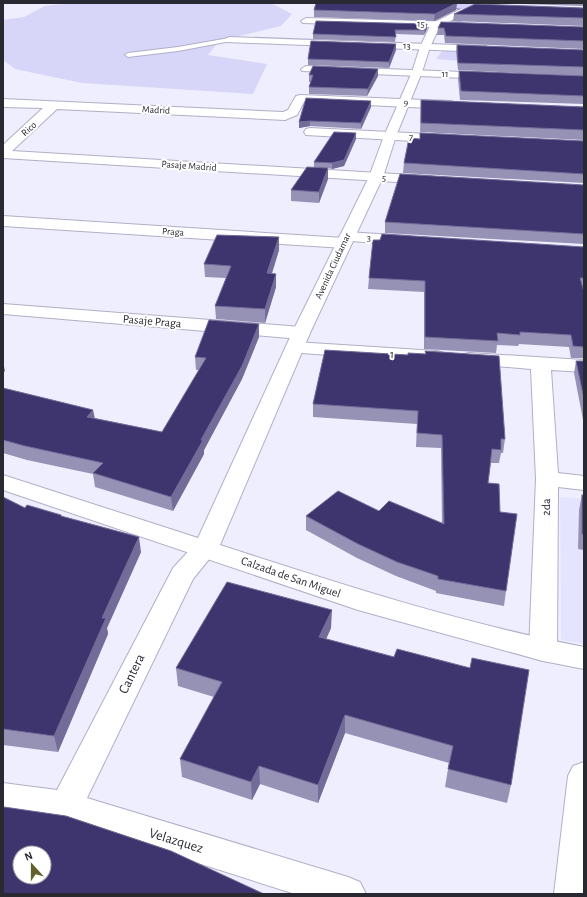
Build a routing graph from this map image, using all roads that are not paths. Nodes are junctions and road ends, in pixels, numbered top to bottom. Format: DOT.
graph roads {
  1 [pos="440,3"];
  2 [pos="478,6"];
  3 [pos="306,21"];
  4 [pos="436,24"];
  5 [pos="468,26"];
  6 [pos="229,40"];
  7 [pos="426,47"];
  8 [pos="497,50"];
  9 [pos="128,55"];
  10 [pos="306,69"];
  11 [pos="417,72"];
  12 [pos="496,76"];
  13 [pos="300,98"];
  14 [pos="3,103"];
  15 [pos="403,103"];
  16 [pos="54,105"];
  17 [pos="466,105"];
  18 [pos="310,132"];
  19 [pos="390,136"];
  20 [pos="460,139"];
  21 [pos="3,153"];
  22 [pos="376,177"];
  23 [pos="445,181"];
  24 [pos="3,221"];
  25 [pos="345,240"];
  26 [pos="426,242"];
  27 [pos="3,309"];
  28 [pos="298,340"];
  29 [pos="541,363"];
  30 [pos="584,366"];
  31 [pos="547,479"];
  32 [pos="3,482"];
  33 [pos="584,482"];
  34 [pos="206,548"];
  35 [pos="542,650"];
  36 [pos="584,658"];
  37 [pos="584,776"];
  38 [pos="3,797"];
  39 [pos="66,806"];
  40 [pos="348,894"];
  41 [pos="572,894"];
  1 -- 2 [label="main road"];
  2 -- 4 [label="street"];
  3 -- 4 [label="street, 15"];
  4 -- 5 [label="street, 15"];
  4 -- 7 [label="street, Avenida Ciudamar"];
  6 -- 7 [label="street, 13"];
  6 -- 9 [label="lane"];
  7 -- 8 [label="street, 13"];
  7 -- 11 [label="street, Avenida Ciudamar"];
  10 -- 11 [label="street, 11"];
  11 -- 12 [label="street, 11"];
  11 -- 15 [label="street, Avenida Ciudamar"];
  13 -- 15 [label="street, 9"];
  13 -- 16 [label="street, Madrid"];
  14 -- 16 [label="street, Madrid"];
  15 -- 17 [label="street, 9"];
  15 -- 19 [label="street, Avenida Ciudamar"];
  16 -- 21 [label="street, Rico"];
  18 -- 19 [label="street, 7"];
  19 -- 20 [label="street, 7"];
  19 -- 22 [label="street, Avenida Ciudamar"];
  21 -- 22 [label="street, Pasaje Madrid"];
  22 -- 23 [label="street, 5"];
  22 -- 25 [label="street, Avenida Ciudamar"];
  24 -- 25 [label="street, Praga"];
  25 -- 26 [label="street, 3"];
  25 -- 28 [label="street, Avenida Ciudamar"];
  27 -- 28 [label="street, Pasaje Praga"];
  28 -- 29 [label="street, 1"];
  28 -- 34 [label="street, Avenida Ciudamar"];
  29 -- 30 [label="street, 1"];
  29 -- 31 [label="street, 2da"];
  31 -- 33 [label="street"];
  31 -- 35 [label="street, 2da"];
  32 -- 34 [label="street, Calzada de San Miguel"];
  34 -- 35 [label="street, Calzada de San Miguel"];
  34 -- 39 [label="street, Cantera"];
  35 -- 36 [label="street, Calzada de San Miguel"];
  37 -- 41 [label="street"];
  38 -- 39 [label="street, Velazquez"];
  39 -- 40 [label="street, Velazquez"];
}
